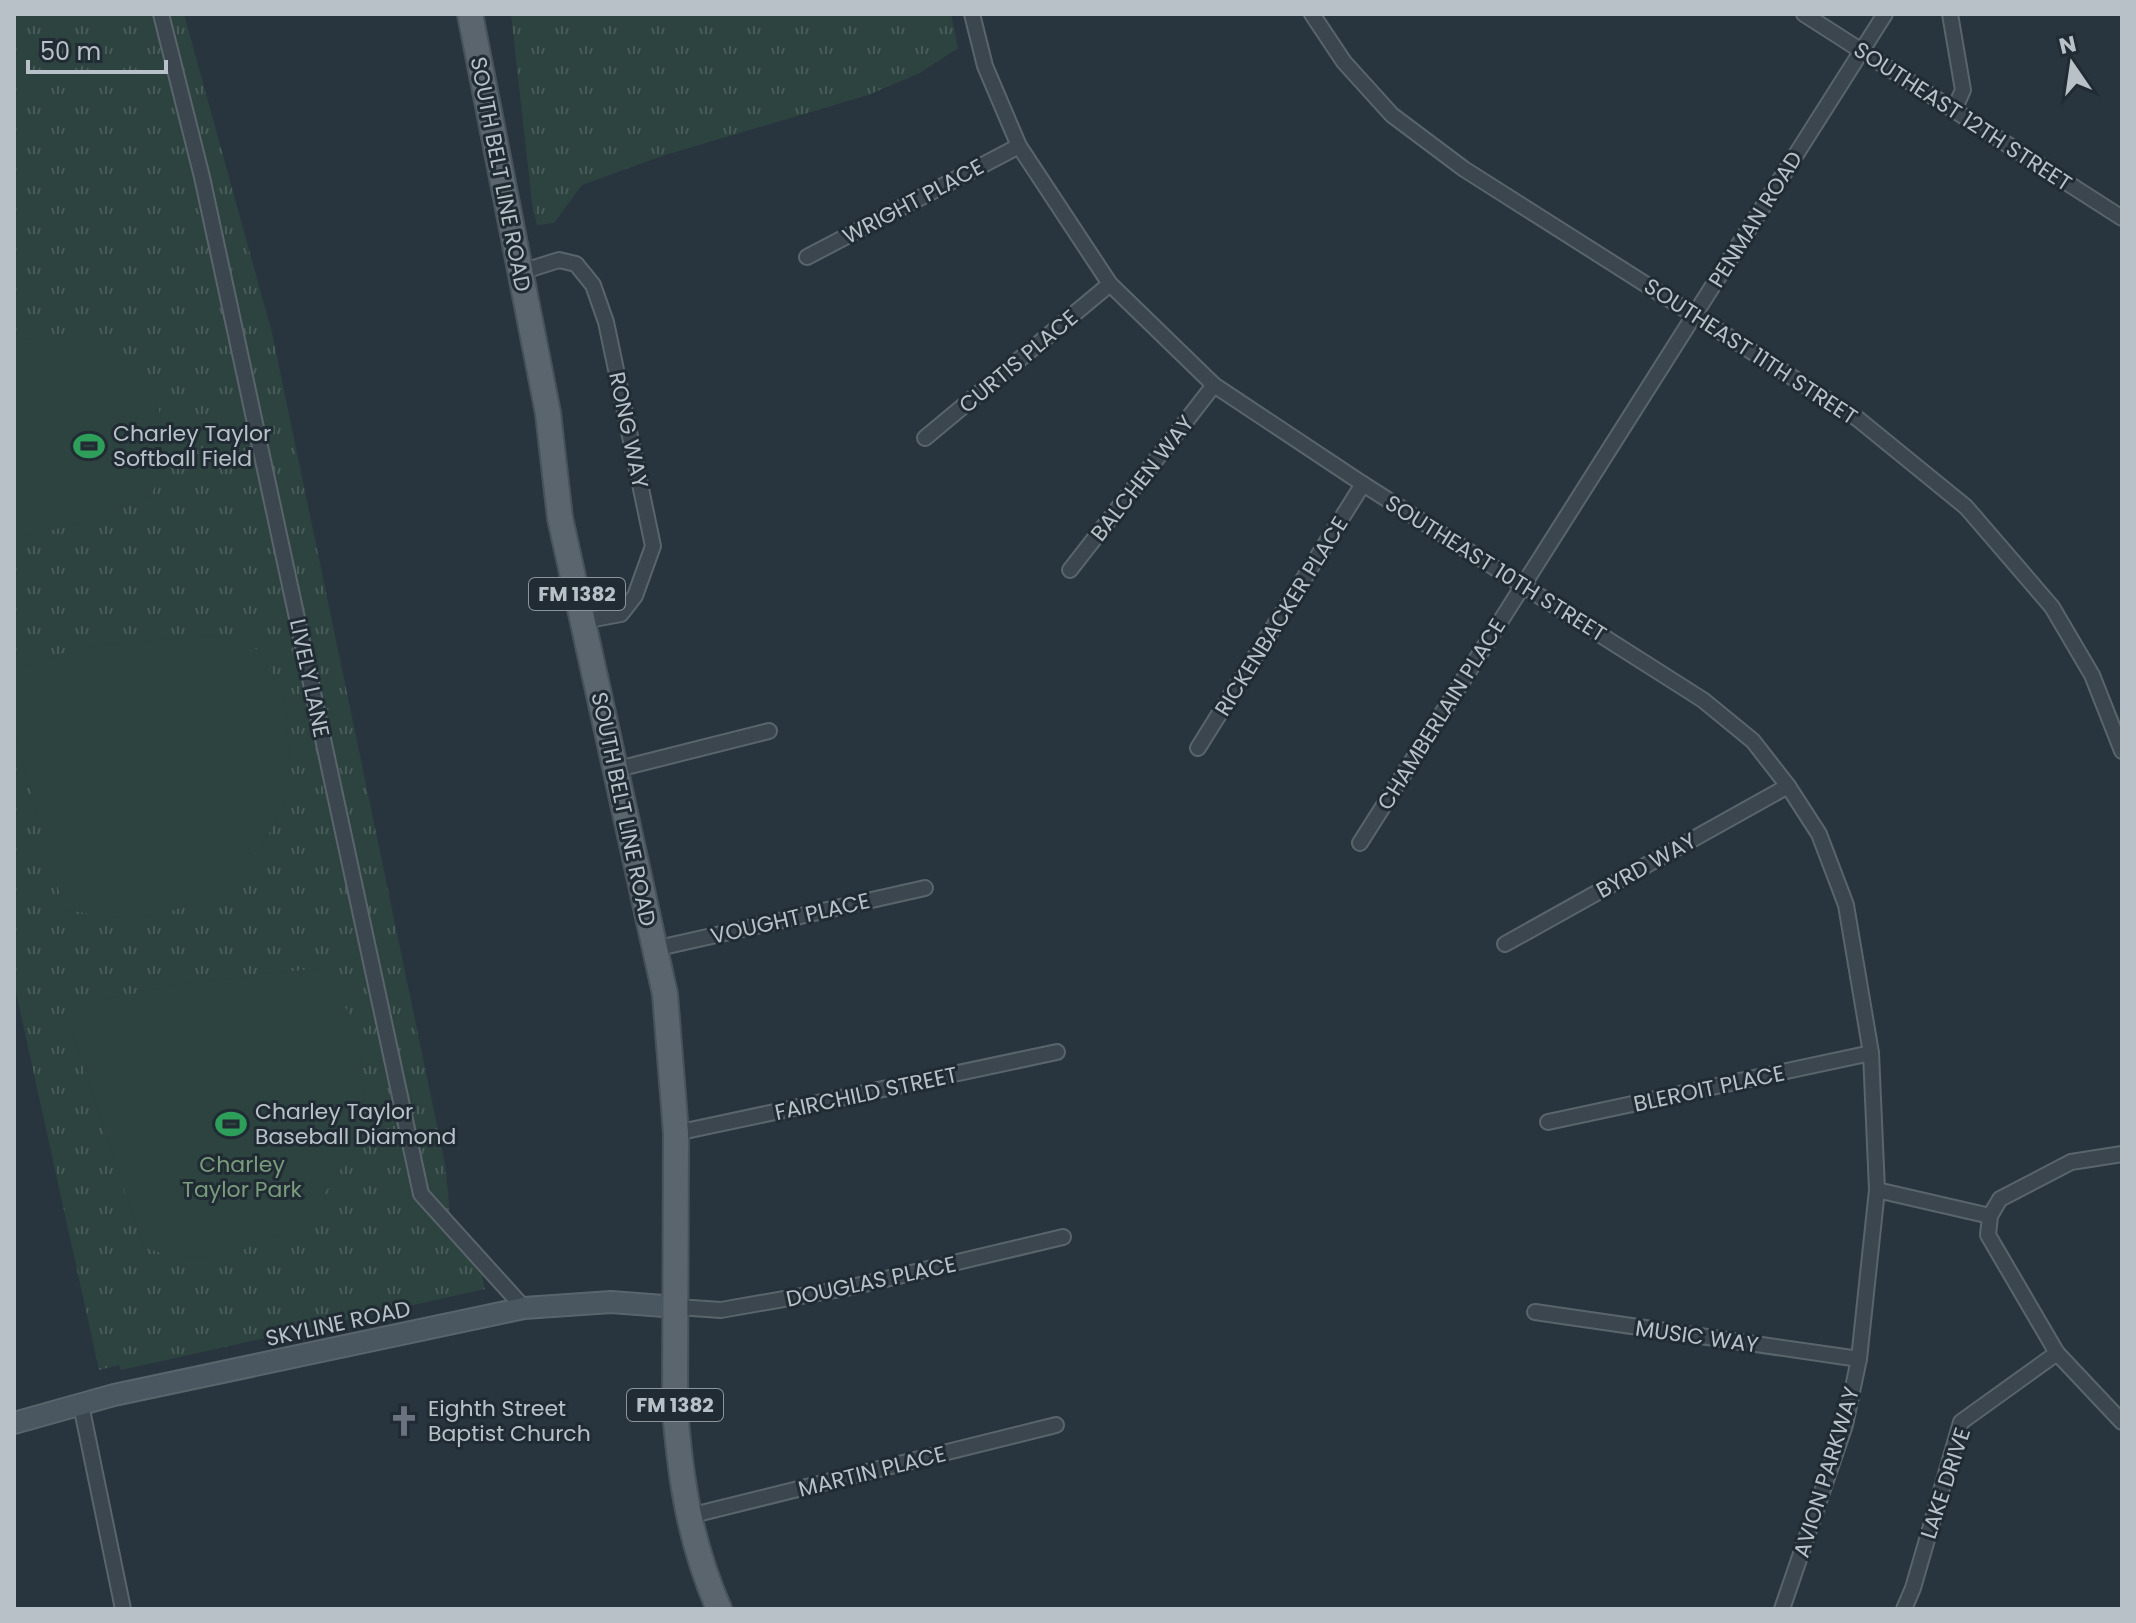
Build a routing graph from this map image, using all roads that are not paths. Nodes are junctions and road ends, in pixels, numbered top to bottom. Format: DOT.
graph roads {
  1 [pos="161,14"];
  2 [pos="470,14"];
  3 [pos="972,14"];
  4 [pos="1312,14"];
  5 [pos="1804,14"];
  6 [pos="1885,14"];
  7 [pos="1950,14"];
  8 [pos="1861,52"];
  9 [pos="1954,110"];
  10 [pos="1019,146"];
  11 [pos="2122,218"];
  12 [pos="807,257"];
  13 [pos="521,272"];
  14 [pos="1110,284"];
  15 [pos="1695,314"];
  16 [pos="1214,385"];
  17 [pos="925,438"];
  18 [pos="1363,484"];
  19 [pos="1070,570"];
  20 [pos="1523,585"];
  21 [pos="583,621"];
  22 [pos="769,731"];
  23 [pos="1198,748"];
  24 [pos="2122,751"];
  25 [pos="614,770"];
  26 [pos="1788,786"];
  27 [pos="1360,843"];
  28 [pos="925,888"];
  29 [pos="1505,944"];
  30 [pos="654,949"];
  31 [pos="1057,1052"];
  32 [pos="1871,1053"];
  33 [pos="1548,1122"];
  34 [pos="676,1133"];
  35 [pos="2122,1154"];
  36 [pos="1877,1190"];
  37 [pos="1990,1216"];
  38 [pos="1063,1237"];
  39 [pos="677,1307"];
  40 [pos="524,1308"];
  41 [pos="1535,1312"];
  42 [pos="2057,1353"];
  43 [pos="1859,1359"];
  44 [pos="81,1405"];
  45 [pos="2122,1422"];
  46 [pos="14,1423"];
  47 [pos="1056,1425"];
  48 [pos="689,1516"];
  49 [pos="123,1609"];
  50 [pos="719,1609"];
  51 [pos="1782,1609"];
  52 [pos="1904,1609"];
  1 -- 40 [label="street, LIVELY LANE"];
  2 -- 13 [label="main road, SOUTH BELT LINE ROAD / FM 1382"];
  3 -- 10 [label="street, SOUTHEAST 10TH STREET"];
  4 -- 15 [label="street, SOUTHEAST 11TH STREET"];
  5 -- 8 [label="street, SOUTHEAST 12TH STREET"];
  6 -- 8 [label="street, PENMAN ROAD"];
  7 -- 9 [label="street"];
  8 -- 9 [label="street, SOUTHEAST 12TH STREET"];
  8 -- 15 [label="street, PENMAN ROAD"];
  9 -- 11 [label="street, SOUTHEAST 12TH STREET"];
  10 -- 12 [label="street, WRIGHT PLACE"];
  10 -- 14 [label="street, SOUTHEAST 10TH STREET"];
  13 -- 21 [label="main road, SOUTH BELT LINE ROAD / FM 1382"];
  13 -- 21 [label="street, RONG WAY"];
  14 -- 16 [label="street, SOUTHEAST 10TH STREET"];
  14 -- 17 [label="street, CURTIS PLACE"];
  15 -- 20 [label="street, PENMAN ROAD"];
  15 -- 24 [label="street, SOUTHEAST 11TH STREET"];
  16 -- 18 [label="street, SOUTHEAST 10TH STREET"];
  16 -- 19 [label="street, BALCHEN WAY"];
  18 -- 20 [label="street, SOUTHEAST 10TH STREET"];
  18 -- 23 [label="street, RICKENBACKER PLACE"];
  20 -- 26 [label="street, SOUTHEAST 10TH STREET"];
  20 -- 27 [label="street, CHAMBERLAIN PLACE"];
  21 -- 25 [label="main road, SOUTH BELT LINE ROAD / FM 1382"];
  22 -- 25 [label="street"];
  25 -- 30 [label="main road, SOUTH BELT LINE ROAD / FM 1382"];
  26 -- 29 [label="street, BYRD WAY"];
  26 -- 32 [label="street, SOUTHEAST 10TH STREET"];
  28 -- 30 [label="street, VOUGHT PLACE"];
  30 -- 34 [label="main road, SOUTH BELT LINE ROAD / FM 1382"];
  31 -- 34 [label="street, FAIRCHILD STREET"];
  32 -- 33 [label="street, BLEROIT PLACE"];
  32 -- 36 [label="street, SOUTHEAST 10TH STREET"];
  34 -- 39 [label="main road, SOUTH BELT LINE ROAD / FM 1382"];
  35 -- 37 [label="street"];
  36 -- 37 [label="street"];
  36 -- 43 [label="street, AVION PARKWAY"];
  37 -- 42 [label="street"];
  38 -- 39 [label="street, DOUGLAS PLACE"];
  39 -- 40 [label="street, SKYLINE ROAD"];
  39 -- 48 [label="main road, SOUTH BELT LINE ROAD / FM 1382"];
  40 -- 44 [label="street, SKYLINE ROAD"];
  41 -- 43 [label="street, MUSIC WAY"];
  42 -- 45 [label="street"];
  42 -- 52 [label="street, LAKE DRIVE"];
  43 -- 51 [label="street, AVION PARKWAY"];
  44 -- 46 [label="street, SKYLINE ROAD"];
  44 -- 49 [label="street"];
  47 -- 48 [label="street, MARTIN PLACE"];
  48 -- 50 [label="main road, SOUTH BELT LINE ROAD / FM 1382"];
}
